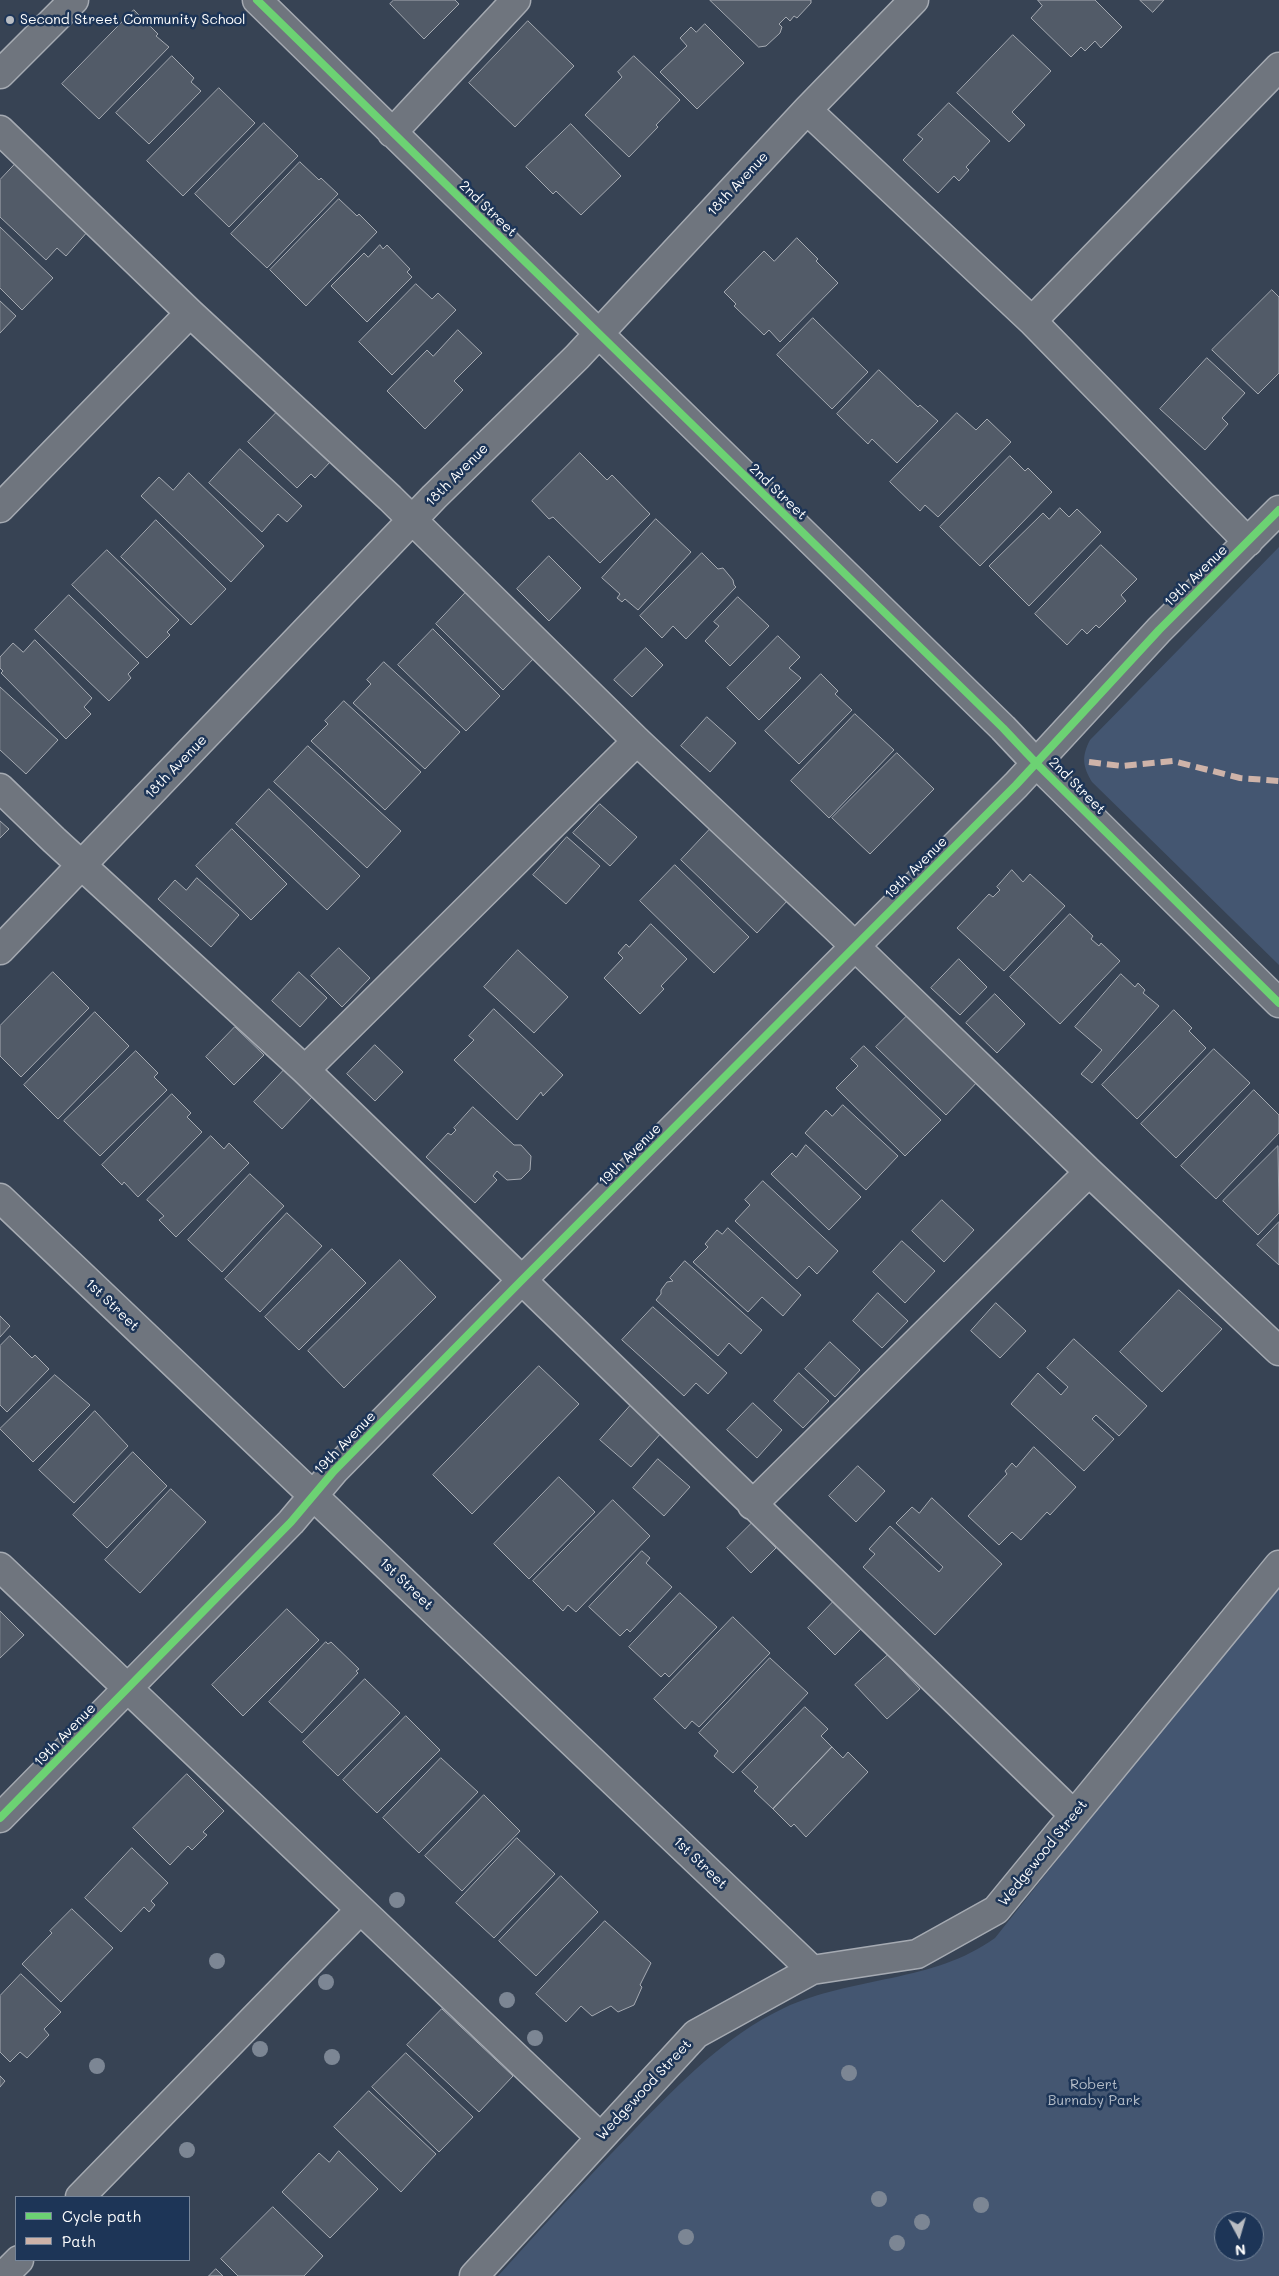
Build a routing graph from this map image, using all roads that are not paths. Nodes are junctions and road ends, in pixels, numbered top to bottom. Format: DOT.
graph roads {
  1 [pos="74,0"];
  2 [pos="256,0"];
  3 [pos="516,0"];
  4 [pos="914,0"];
  5 [pos="1279,67"];
  6 [pos="0,74"];
  7 [pos="807,110"];
  8 [pos="0,130"];
  9 [pos="392,133"];
  10 [pos="190,313"];
  11 [pos="1032,321"];
  12 [pos="598,334"];
  13 [pos="0,508"];
  14 [pos="1279,510"];
  15 [pos="412,520"];
  16 [pos="1248,542"];
  17 [pos="637,741"];
  18 [pos="1036,764"];
  19 [pos="0,788"];
  20 [pos="82,864"];
  21 [pos="855,946"];
  22 [pos="0,950"];
  23 [pos="1279,1003"];
  24 [pos="305,1070"];
  25 [pos="1089,1172"];
  26 [pos="0,1198"];
  27 [pos="521,1281"];
  28 [pos="1279,1351"];
  29 [pos="313,1496"];
  30 [pos="752,1505"];
  31 [pos="1279,1566"];
  32 [pos="0,1567"];
  33 [pos="127,1689"];
  34 [pos="1074,1815"];
  35 [pos="0,1818"];
  36 [pos="360,1910"];
  37 [pos="812,1970"];
  38 [pos="600,2137"];
  39 [pos="81,2196"];
  40 [pos="18,2261"];
  41 [pos="4,2276"];
  42 [pos="474,2276"];
  1 -- 6 [label="street"];
  2 -- 9 [label="street, 2nd Street"];
  3 -- 9 [label="street"];
  4 -- 7 [label="street, 18th Avenue"];
  5 -- 11 [label="street"];
  7 -- 11 [label="street"];
  7 -- 12 [label="street, 18th Avenue"];
  8 -- 10 [label="street"];
  9 -- 12 [label="street, 2nd Street"];
  10 -- 13 [label="street"];
  10 -- 15 [label="street"];
  11 -- 16 [label="street"];
  12 -- 15 [label="street, 18th Avenue"];
  12 -- 18 [label="street, 2nd Street"];
  14 -- 16 [label="street, 19th Avenue"];
  15 -- 17 [label="street"];
  15 -- 20 [label="street, 18th Avenue"];
  16 -- 18 [label="street, 19th Avenue"];
  17 -- 21 [label="street"];
  17 -- 24 [label="street"];
  18 -- 21 [label="street, 19th Avenue"];
  18 -- 23 [label="street, 2nd Street"];
  19 -- 20 [label="street"];
  20 -- 22 [label="street, 18th Avenue"];
  20 -- 24 [label="street"];
  21 -- 25 [label="street"];
  21 -- 27 [label="street, 19th Avenue"];
  24 -- 27 [label="street"];
  25 -- 28 [label="street"];
  25 -- 30 [label="street"];
  26 -- 29 [label="street, 1st Street"];
  27 -- 29 [label="street, 19th Avenue"];
  27 -- 30 [label="street"];
  29 -- 33 [label="street, 19th Avenue"];
  29 -- 37 [label="street, 1st Street"];
  30 -- 34 [label="street"];
  31 -- 34 [label="street, Wedgewood Street"];
  32 -- 33 [label="street"];
  33 -- 35 [label="street, 19th Avenue"];
  33 -- 36 [label="street"];
  34 -- 37 [label="street, Wedgewood Street"];
  36 -- 38 [label="street"];
  36 -- 39 [label="street"];
  37 -- 38 [label="street, Wedgewood Street"];
  38 -- 42 [label="street, Wedgewood Street"];
  40 -- 41 [label="street"];
}
